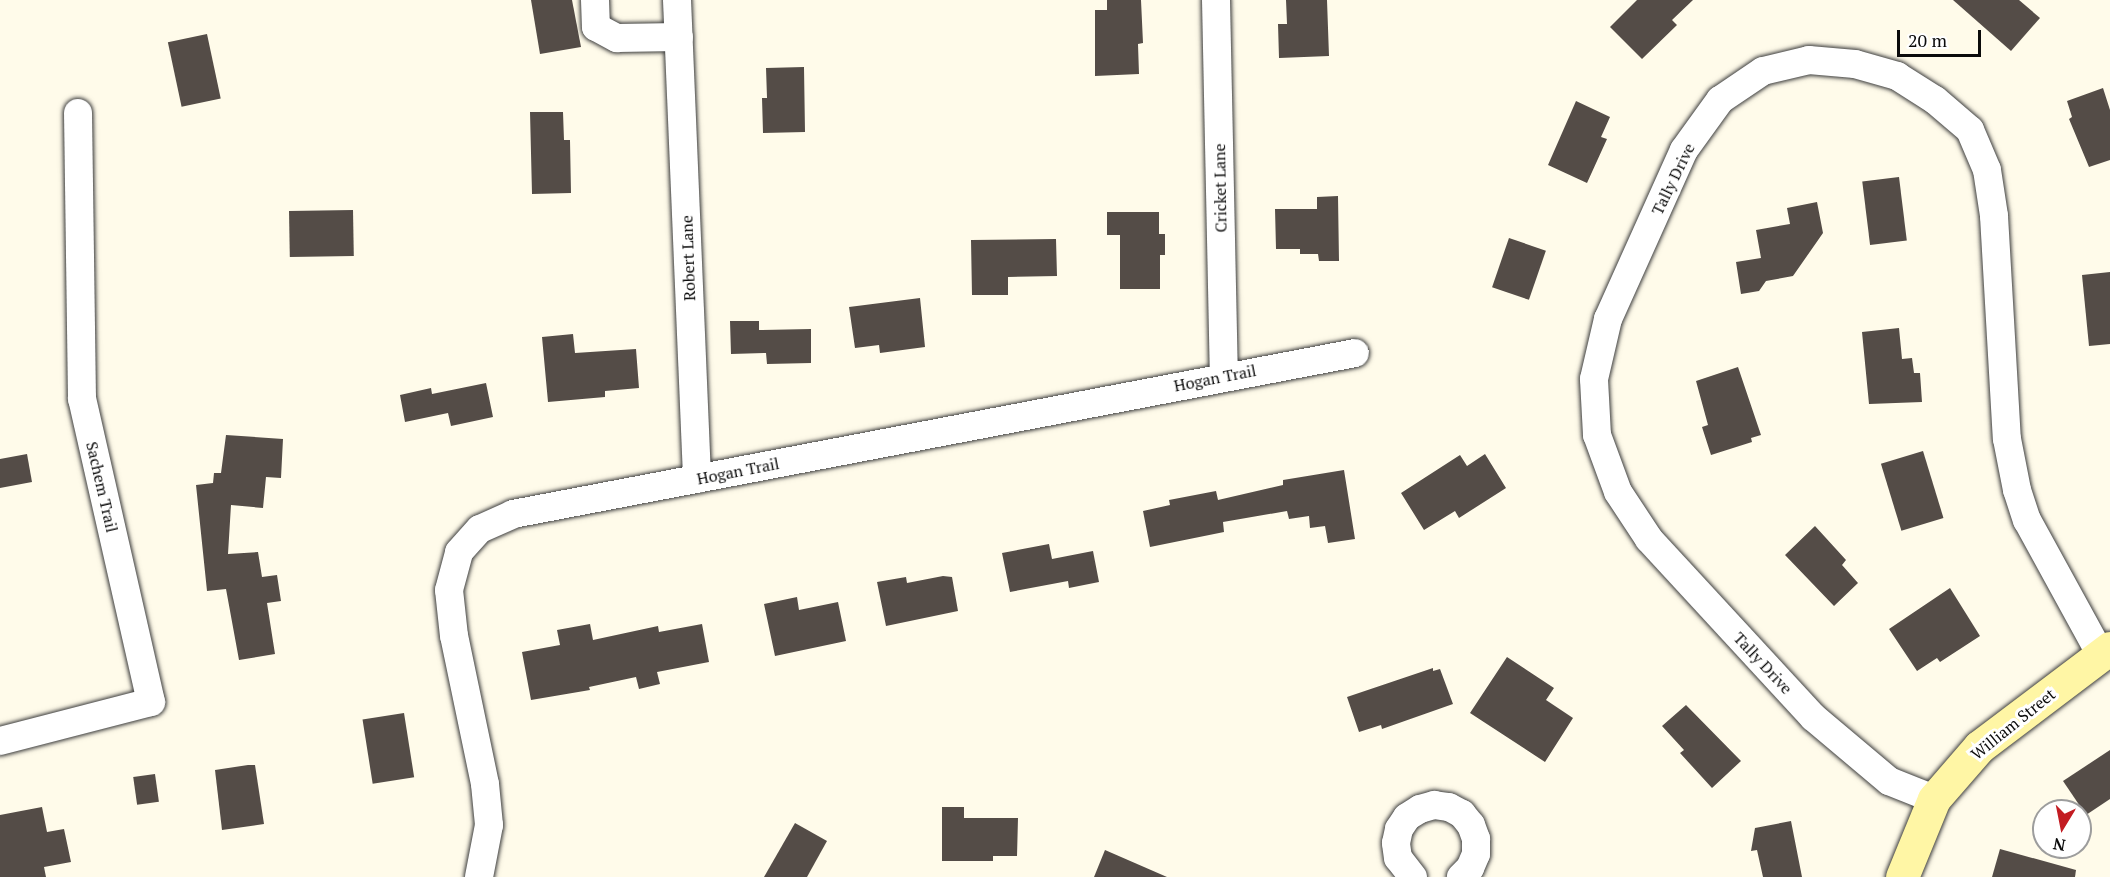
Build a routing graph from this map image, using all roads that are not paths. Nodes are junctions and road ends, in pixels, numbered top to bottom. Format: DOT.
graph roads {
  1 [pos="595,0"];
  2 [pos="677,0"];
  3 [pos="1215,0"];
  4 [pos="679,37"];
  5 [pos="78,113"];
  6 [pos="1355,353"];
  7 [pos="1224,376"];
  8 [pos="697,479"];
  9 [pos="2105,652"];
  10 [pos="0,741"];
  11 [pos="1934,799"];
  12 [pos="479,877"];
  13 [pos="1413,877"];
  14 [pos="1461,877"];
  15 [pos="1902,877"];
  1 -- 4 [label="street"];
  2 -- 4 [label="street, Robert Lane"];
  3 -- 7 [label="street, Cricket Lane"];
  4 -- 8 [label="street, Robert Lane"];
  5 -- 10 [label="street, Sachem Trail"];
  6 -- 7 [label="street, Hogan Trail"];
  7 -- 8 [label="street, Hogan Trail"];
  8 -- 12 [label="street, Hogan Trail"];
  9 -- 11 [label="street, William Street"];
  9 -- 11 [label="street, Tally Drive"];
  11 -- 15 [label="street, William Street"];
  13 -- 14 [label="street"];
}
